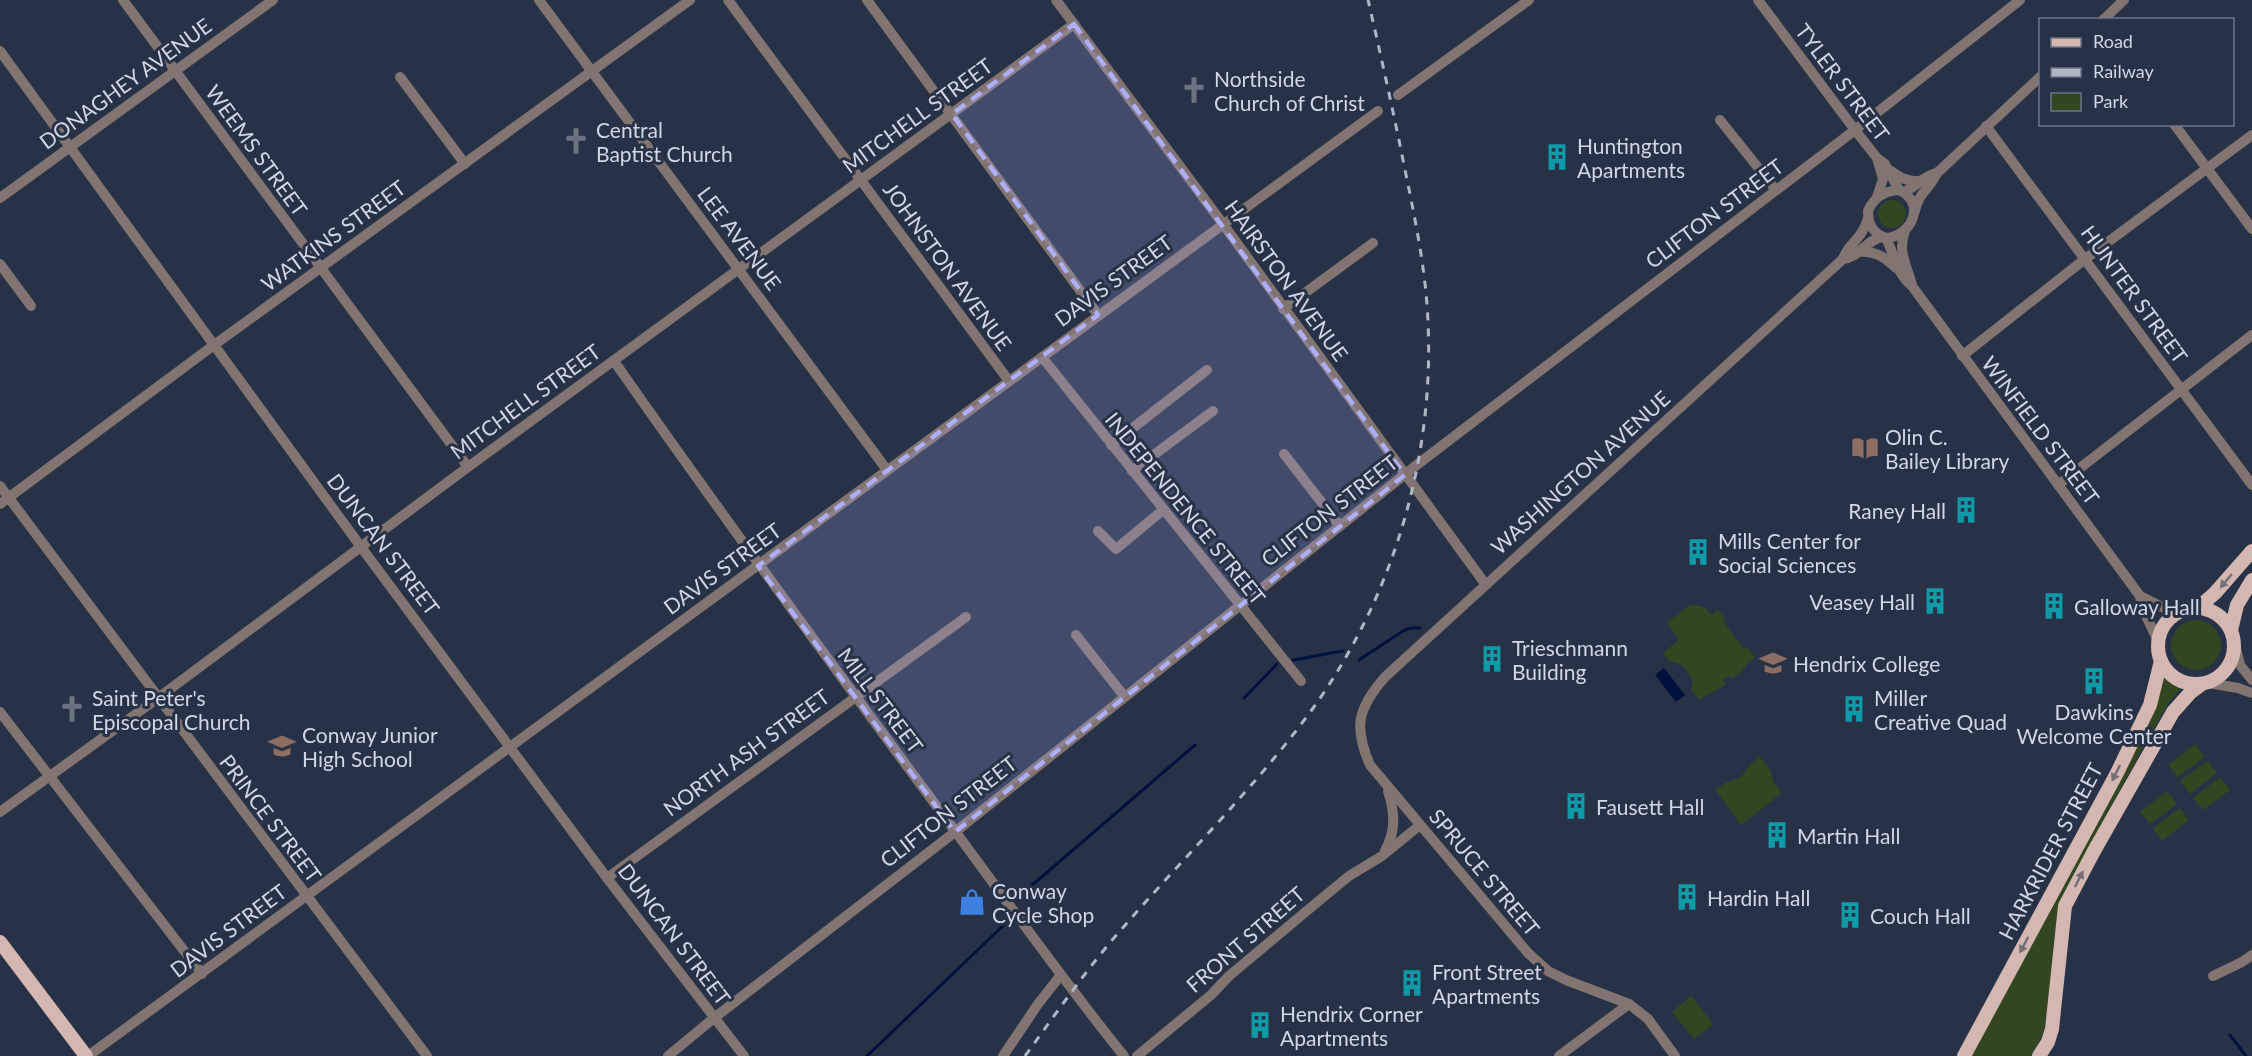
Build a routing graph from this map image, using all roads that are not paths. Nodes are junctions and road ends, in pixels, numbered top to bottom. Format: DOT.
graph roads {
  1 [pos="123,0"];
  2 [pos="273,0"];
  3 [pos="539,0"];
  4 [pos="690,0"];
  5 [pos="728,0"];
  6 [pos="867,0"];
  7 [pos="1056,0"];
  8 [pos="1529,0"];
  9 [pos="1758,0"];
  10 [pos="2020,0"];
  11 [pos="2124,0"];
  12 [pos="2105,18"];
  13 [pos="1074,24"];
  14 [pos="0,51"];
  15 [pos="176,71"];
  16 [pos="592,71"];
  17 [pos="400,77"];
  18 [pos="2039,78"];
  19 [pos="1398,95"];
  20 [pos="1378,111"];
  21 [pos="952,114"];
  22 [pos="1720,120"];
  23 [pos="1986,126"];
  24 [pos="2176,126"];
  25 [pos="1855,130"];
  26 [pos="2252,135"];
  27 [pos="70,147"];
  28 [pos="1877,158"];
  29 [pos="465,164"];
  30 [pos="2208,168"];
  31 [pos="1890,171"];
  32 [pos="1936,173"];
  33 [pos="862,180"];
  34 [pos="1920,181"];
  35 [pos="1776,190"];
  36 [pos="1901,191"];
  37 [pos="0,198"];
  38 [pos="1877,198"];
  39 [pos="1915,211"];
  40 [pos="1868,218"];
  41 [pos="1222,224"];
  42 [pos="2252,229"];
  43 [pos="1905,231"];
  44 [pos="1884,237"];
  45 [pos="1373,243"];
  46 [pos="1858,252"];
  47 [pos="1843,259"];
  48 [pos="2085,259"];
  49 [pos="0,264"];
  50 [pos="1896,268"];
  51 [pos="320,269"];
  52 [pos="740,270"];
  53 [pos="1912,286"];
  54 [pos="31,306"];
  55 [pos="1283,309"];
  56 [pos="1098,315"];
  57 [pos="2252,335"];
  58 [pos="214,345"];
  59 [pos="1962,356"];
  60 [pos="1042,357"];
  61 [pos="614,361"];
  62 [pos="1207,370"];
  63 [pos="1009,381"];
  64 [pos="2180,390"];
  65 [pos="1213,411"];
  66 [pos="1111,444"];
  67 [pos="1284,454"];
  68 [pos="468,467"];
  69 [pos="887,470"];
  70 [pos="1131,471"];
  71 [pos="1405,476"];
  72 [pos="2058,485"];
  73 [pos="2252,485"];
  74 [pos="0,486"];
  75 [pos="4,501"];
  76 [pos="1163,510"];
  77 [pos="1340,526"];
  78 [pos="1098,531"];
  79 [pos="361,546"];
  80 [pos="2252,550"];
  81 [pos="758,566"];
  82 [pos="2252,580"];
  83 [pos="1486,585"];
  84 [pos="2140,596"];
  85 [pos="1239,606"];
  86 [pos="2198,608"];
  87 [pos="2176,614"];
  88 [pos="966,617"];
  89 [pos="1076,635"];
  90 [pos="2232,635"];
  91 [pos="2158,641"];
  92 [pos="2161,661"];
  93 [pos="2252,680"];
  94 [pos="1301,681"];
  95 [pos="2205,683"];
  96 [pos="2252,693"];
  97 [pos="1124,696"];
  98 [pos="854,697"];
  99 [pos="158,698"];
  100 [pos="0,712"];
  101 [pos="511,747"];
  102 [pos="48,776"];
  103 [pos="1386,785"];
  104 [pos="0,812"];
  105 [pos="1420,825"];
  106 [pos="955,832"];
  107 [pos="1382,856"];
  108 [pos="608,878"];
  109 [pos="305,896"];
  110 [pos="0,942"];
  111 [pos="2252,955"];
  112 [pos="202,974"];
  113 [pos="1060,976"];
  114 [pos="2212,976"];
  115 [pos="1629,1004"];
  116 [pos="714,1018"];
  117 [pos="87,1056"];
  118 [pos="427,1056"];
  119 [pos="668,1056"];
  120 [pos="744,1056"];
  121 [pos="1003,1056"];
  122 [pos="1124,1056"];
  123 [pos="1137,1056"];
  124 [pos="1559,1056"];
  125 [pos="1675,1056"];
  126 [pos="1964,1056"];
  127 [pos="2039,1056"];
  1 -- 15 [label="street, WEEMS STREET"];
  2 -- 15 [label="street, DONAGHEY AVENUE"];
  3 -- 16 [label="street, LEE AVENUE"];
  4 -- 16 [label="street, WATKINS STREET"];
  5 -- 33 [label="street, JOHNSTON AVENUE"];
  6 -- 21 [label="street"];
  7 -- 13 [label="street, HAIRSTON AVENUE"];
  8 -- 19 [label="street"];
  9 -- 25 [label="street, TYLER STREET"];
  10 -- 25 [label="street, CLIFTON STREET"];
  11 -- 12 [label="street"];
  13 -- 21 [label="street, MITCHELL STREET"];
  13 -- 41 [label="street, HAIRSTON AVENUE"];
  14 -- 27 [label="street, DUNCAN STREET"];
  15 -- 27 [label="street, DONAGHEY AVENUE"];
  15 -- 51 [label="street, WEEMS STREET"];
  16 -- 29 [label="street, WATKINS STREET"];
  16 -- 52 [label="street, LEE AVENUE"];
  17 -- 29 [label="street"];
  18 -- 23 [label="street"];
  20 -- 41 [label="street, DAVIS STREET"];
  21 -- 33 [label="street, MITCHELL STREET"];
  21 -- 56 [label="street"];
  22 -- 35 [label="street"];
  23 -- 32 [label="street"];
  23 -- 48 [label="street, HUNTER STREET"];
  24 -- 30 [label="street"];
  25 -- 28 [label="street, TYLER STREET"];
  25 -- 35 [label="street, CLIFTON STREET"];
  26 -- 30 [label="street"];
  27 -- 37 [label="street, DONAGHEY AVENUE"];
  27 -- 58 [label="street, DUNCAN STREET"];
  28 -- 31 [label="street, TYLER STREET"];
  28 -- 38 [label="street, TYLER STREET"];
  29 -- 51 [label="street, WATKINS STREET"];
  30 -- 42 [label="street"];
  30 -- 48 [label="street"];
  31 -- 34 [label="street"];
  31 -- 36 [label="street, TYLER STREET"];
  32 -- 34 [label="street"];
  32 -- 39 [label="street"];
  33 -- 52 [label="street, MITCHELL STREET"];
  33 -- 63 [label="street, JOHNSTON AVENUE"];
  34 -- 36 [label="street"];
  35 -- 71 [label="street, CLIFTON STREET"];
  36 -- 38 [label="street"];
  36 -- 39 [label="street"];
  38 -- 40 [label="street"];
  39 -- 43 [label="street"];
  40 -- 44 [label="street"];
  40 -- 47 [label="street, WASHINGTON AVENUE"];
  41 -- 55 [label="street, HAIRSTON AVENUE"];
  41 -- 56 [label="street, DAVIS STREET"];
  43 -- 44 [label="street"];
  43 -- 53 [label="street, WINFIELD STREET"];
  44 -- 46 [label="street, WASHINGTON AVENUE"];
  44 -- 50 [label="street, WINFIELD STREET"];
  45 -- 55 [label="street"];
  46 -- 47 [label="street, WASHINGTON AVENUE"];
  46 -- 50 [label="street"];
  47 -- 83 [label="street, WASHINGTON AVENUE"];
  48 -- 59 [label="street"];
  48 -- 64 [label="street, HUNTER STREET"];
  49 -- 54 [label="street"];
  50 -- 53 [label="street, WINFIELD STREET"];
  51 -- 58 [label="street, WATKINS STREET"];
  51 -- 68 [label="street, WEEMS STREET"];
  52 -- 61 [label="street, MITCHELL STREET"];
  52 -- 69 [label="street, LEE AVENUE"];
  53 -- 59 [label="street, WINFIELD STREET"];
  55 -- 71 [label="street, HAIRSTON AVENUE"];
  56 -- 60 [label="street, DAVIS STREET"];
  57 -- 64 [label="street"];
  58 -- 75 [label="street, WATKINS STREET"];
  58 -- 79 [label="street, DUNCAN STREET"];
  59 -- 72 [label="street, WINFIELD STREET"];
  60 -- 63 [label="street, DAVIS STREET"];
  60 -- 66 [label="street, INDEPENDENCE STREET"];
  61 -- 68 [label="street, MITCHELL STREET"];
  61 -- 81 [label="street, MILL STREET"];
  62 -- 66 [label="street"];
  63 -- 69 [label="street, DAVIS STREET"];
  64 -- 72 [label="street"];
  64 -- 73 [label="street, HUNTER STREET"];
  65 -- 70 [label="street"];
  66 -- 70 [label="street, INDEPENDENCE STREET"];
  67 -- 77 [label="street"];
  68 -- 79 [label="street, MITCHELL STREET"];
  69 -- 81 [label="street, DAVIS STREET"];
  70 -- 76 [label="street, INDEPENDENCE STREET"];
  71 -- 77 [label="street, CLIFTON STREET"];
  71 -- 83 [label="street, HAIRSTON AVENUE"];
  72 -- 84 [label="street, WINFIELD STREET"];
  74 -- 75 [label="street, PRINCE STREET"];
  75 -- 99 [label="street, PRINCE STREET"];
  76 -- 78 [label="street"];
  76 -- 85 [label="street, INDEPENDENCE STREET"];
  77 -- 85 [label="street, CLIFTON STREET"];
  79 -- 99 [label="street, MITCHELL STREET"];
  79 -- 101 [label="street, DUNCAN STREET"];
  80 -- 86 [label="main road, one-way"];
  81 -- 98 [label="street, MILL STREET"];
  81 -- 101 [label="street, DAVIS STREET"];
  82 -- 90 [label="main road"];
  83 -- 103 [label="street, WASHINGTON AVENUE"];
  84 -- 87 [label="street, WINFIELD STREET"];
  84 -- 91 [label="street, WINFIELD STREET"];
  85 -- 94 [label="street, INDEPENDENCE STREET"];
  85 -- 97 [label="street, CLIFTON STREET"];
  86 -- 87 [label="main road"];
  86 -- 90 [label="main road"];
  87 -- 91 [label="main road"];
  88 -- 98 [label="street, NORTH ASH STREET"];
  89 -- 97 [label="street"];
  90 -- 93 [label="street"];
  90 -- 95 [label="main road"];
  91 -- 92 [label="main road"];
  92 -- 95 [label="main road"];
  92 -- 126 [label="main road, HARKRIDER STREET, one-way"];
  95 -- 96 [label="street"];
  127 -- 95 [label="main road, HARKRIDER STREET, one-way"];
  97 -- 106 [label="street, CLIFTON STREET"];
  98 -- 106 [label="street, MILL STREET"];
  98 -- 108 [label="street, NORTH ASH STREET"];
  99 -- 102 [label="street, MITCHELL STREET"];
  99 -- 109 [label="street, PRINCE STREET"];
  100 -- 102 [label="street"];
  101 -- 108 [label="street, DUNCAN STREET"];
  101 -- 109 [label="street, DAVIS STREET"];
  102 -- 104 [label="street, MITCHELL STREET"];
  102 -- 112 [label="street"];
  103 -- 105 [label="street, SPRUCE STREET"];
  103 -- 107 [label="street"];
  105 -- 107 [label="street, FRONT STREET"];
  105 -- 115 [label="street, SPRUCE STREET"];
  106 -- 113 [label="street, MILL STREET"];
  106 -- 116 [label="street, CLIFTON STREET"];
  107 -- 123 [label="street, FRONT STREET"];
  108 -- 116 [label="street, DUNCAN STREET"];
  109 -- 112 [label="street, DAVIS STREET"];
  109 -- 118 [label="street, PRINCE STREET"];
  110 -- 117 [label="main road"];
  111 -- 114 [label="street"];
  112 -- 117 [label="street, DAVIS STREET"];
  113 -- 121 [label="street"];
  113 -- 122 [label="street, MILL STREET"];
  115 -- 124 [label="street"];
  115 -- 125 [label="street, SPRUCE STREET"];
  116 -- 119 [label="street, CLIFTON STREET"];
  116 -- 120 [label="street, DUNCAN STREET"];
}
